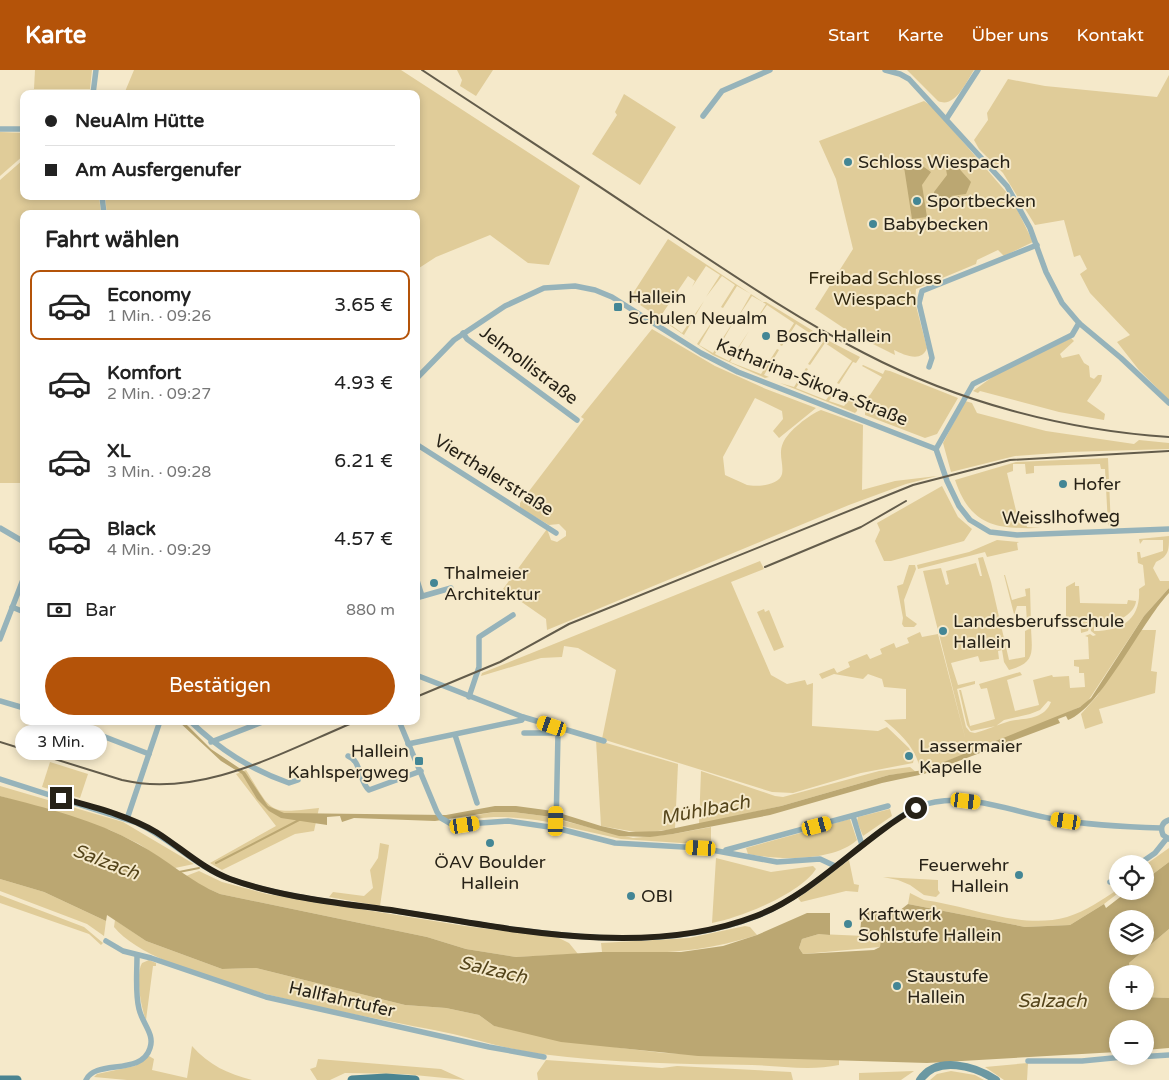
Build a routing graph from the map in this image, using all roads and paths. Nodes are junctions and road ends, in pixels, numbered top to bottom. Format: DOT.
graph roads {
  1 [pos="96,70"];
  2 [pos="770,70"];
  3 [pos="885,70"];
  4 [pos="978,70"];
  5 [pos="900,72"];
  6 [pos="94,90"];
  7 [pos="703,116"];
  8 [pos="947,118"];
  9 [pos="0,129"];
  10 [pos="20,129"];
  11 [pos="1037,245"];
  12 [pos="1079,323"];
  13 [pos="463,333"];
  14 [pos="929,367"];
  15 [pos="420,375"];
  16 [pos="1169,403"];
  17 [pos="577,420"];
  18 [pos="420,447"];
  19 [pos="936,449"];
  20 [pos="0,528"];
  21 [pos="1169,529"];
  22 [pos="556,532"];
  23 [pos="20,540"];
  24 [pos="20,587"];
  25 [pos="451,588"];
  26 [pos="420,597"];
  27 [pos="10,611"];
  28 [pos="20,612"];
  29 [pos="513,615"];
  30 [pos="0,639"];
  31 [pos="420,677"];
  32 [pos="469,697"];
  33 [pos="0,701"];
  34 [pos="20,707"];
  35 [pos="523,717"];
  36 [pos="538,721"];
  37 [pos="84,725"];
  38 [pos="159,725"];
  39 [pos="194,725"];
  40 [pos="255,725"];
  41 [pos="401,725"];
  42 [pos="524,733"];
  43 [pos="537,733"];
  44 [pos="455,735"];
  45 [pos="604,741"];
  46 [pos="211,742"];
  47 [pos="408,744"];
  48 [pos="149,754"];
  49 [pos="348,756"];
  50 [pos="421,772"];
  51 [pos="0,779"];
  52 [pos="298,780"];
  53 [pos="477,804"];
  54 [pos="888,806"];
  55 [pos="853,816"];
  56 [pos="127,819"];
  57 [pos="1169,820"];
  58 [pos="556,824"];
  59 [pos="1161,828"];
  60 [pos="1168,838"];
  61 [pos="862,845"];
  62 [pos="724,851"];
  63 [pos="1152,855"];
  64 [pos="834,866"];
  65 [pos="106,941"];
  66 [pos="137,956"];
  67 [pos="1169,1055"];
  68 [pos="544,1057"];
  69 [pos="1028,1061"];
  70 [pos="921,1078"];
  71 [pos="0,1080"];
  72 [pos="16,1080"];
  73 [pos="86,1080"];
  74 [pos="352,1080"];
  75 [pos="415,1080"];
  76 [pos="996,1080"];
  1 -- 6 [label="street"];
  2 -- 7 [label="street"];
  3 -- 5 [label="street"];
  4 -- 8 [label="street"];
  5 -- 8 [label="street"];
  8 -- 11 [label="street"];
  9 -- 10 [label="street"];
  11 -- 12 [label="street"];
  11 -- 14 [label="street"];
  12 -- 16 [label="street"];
  12 -- 19 [label="street"];
  13 -- 15 [label="street, Katharina-Sikora-Straße"];
  13 -- 17 [label="street, Jelmollistraße"];
  13 -- 19 [label="street, Katharina-Sikora-Straße"];
  18 -- 22 [label="street, Vierthalerstraße"];
  19 -- 21 [label="street, Weisslhofweg"];
  20 -- 23 [label="street"];
  24 -- 27 [label="street"];
  25 -- 26 [label="street"];
  27 -- 28 [label="street"];
  27 -- 30 [label="street"];
  29 -- 32 [label="street"];
  31 -- 32 [label="street"];
  32 -- 35 [label="street"];
  33 -- 34 [label="street"];
  35 -- 36 [label="street"];
  35 -- 44 [label="street"];
  36 -- 43 [label="street"];
  36 -- 45 [label="street"];
  37 -- 48 [label="street"];
  38 -- 48 [label="street"];
  39 -- 46 [label="street"];
  40 -- 46 [label="street"];
  41 -- 47 [label="street"];
  42 -- 43 [label="street"];
  43 -- 58 [label="street"];
  44 -- 47 [label="street"];
  44 -- 53 [label="street"];
  46 -- 52 [label="street"];
  47 -- 50 [label="street"];
  48 -- 56 [label="street"];
  49 -- 50 [label="street"];
  50 -- 58 [label="street"];
  51 -- 56 [label="street"];
  54 -- 55 [label="street"];
  55 -- 61 [label="street"];
  55 -- 62 [label="street"];
  56 -- 64 [label="street"];
  57 -- 59 [label="street"];
  58 -- 62 [label="street"];
  59 -- 60 [label="street"];
  59 -- 61 [label="street"];
  60 -- 63 [label="street"];
  61 -- 64 [label="street"];
  62 -- 64 [label="street"];
  65 -- 66 [label="street, Hallfahrtufer"];
  66 -- 68 [label="street, Hallfahrtufer"];
  66 -- 73 [label="street"];
  67 -- 69 [label="street"];
  70 -- 76 [label="main road"];
  71 -- 72 [label="main road"];
  74 -- 75 [label="main road"];
}
